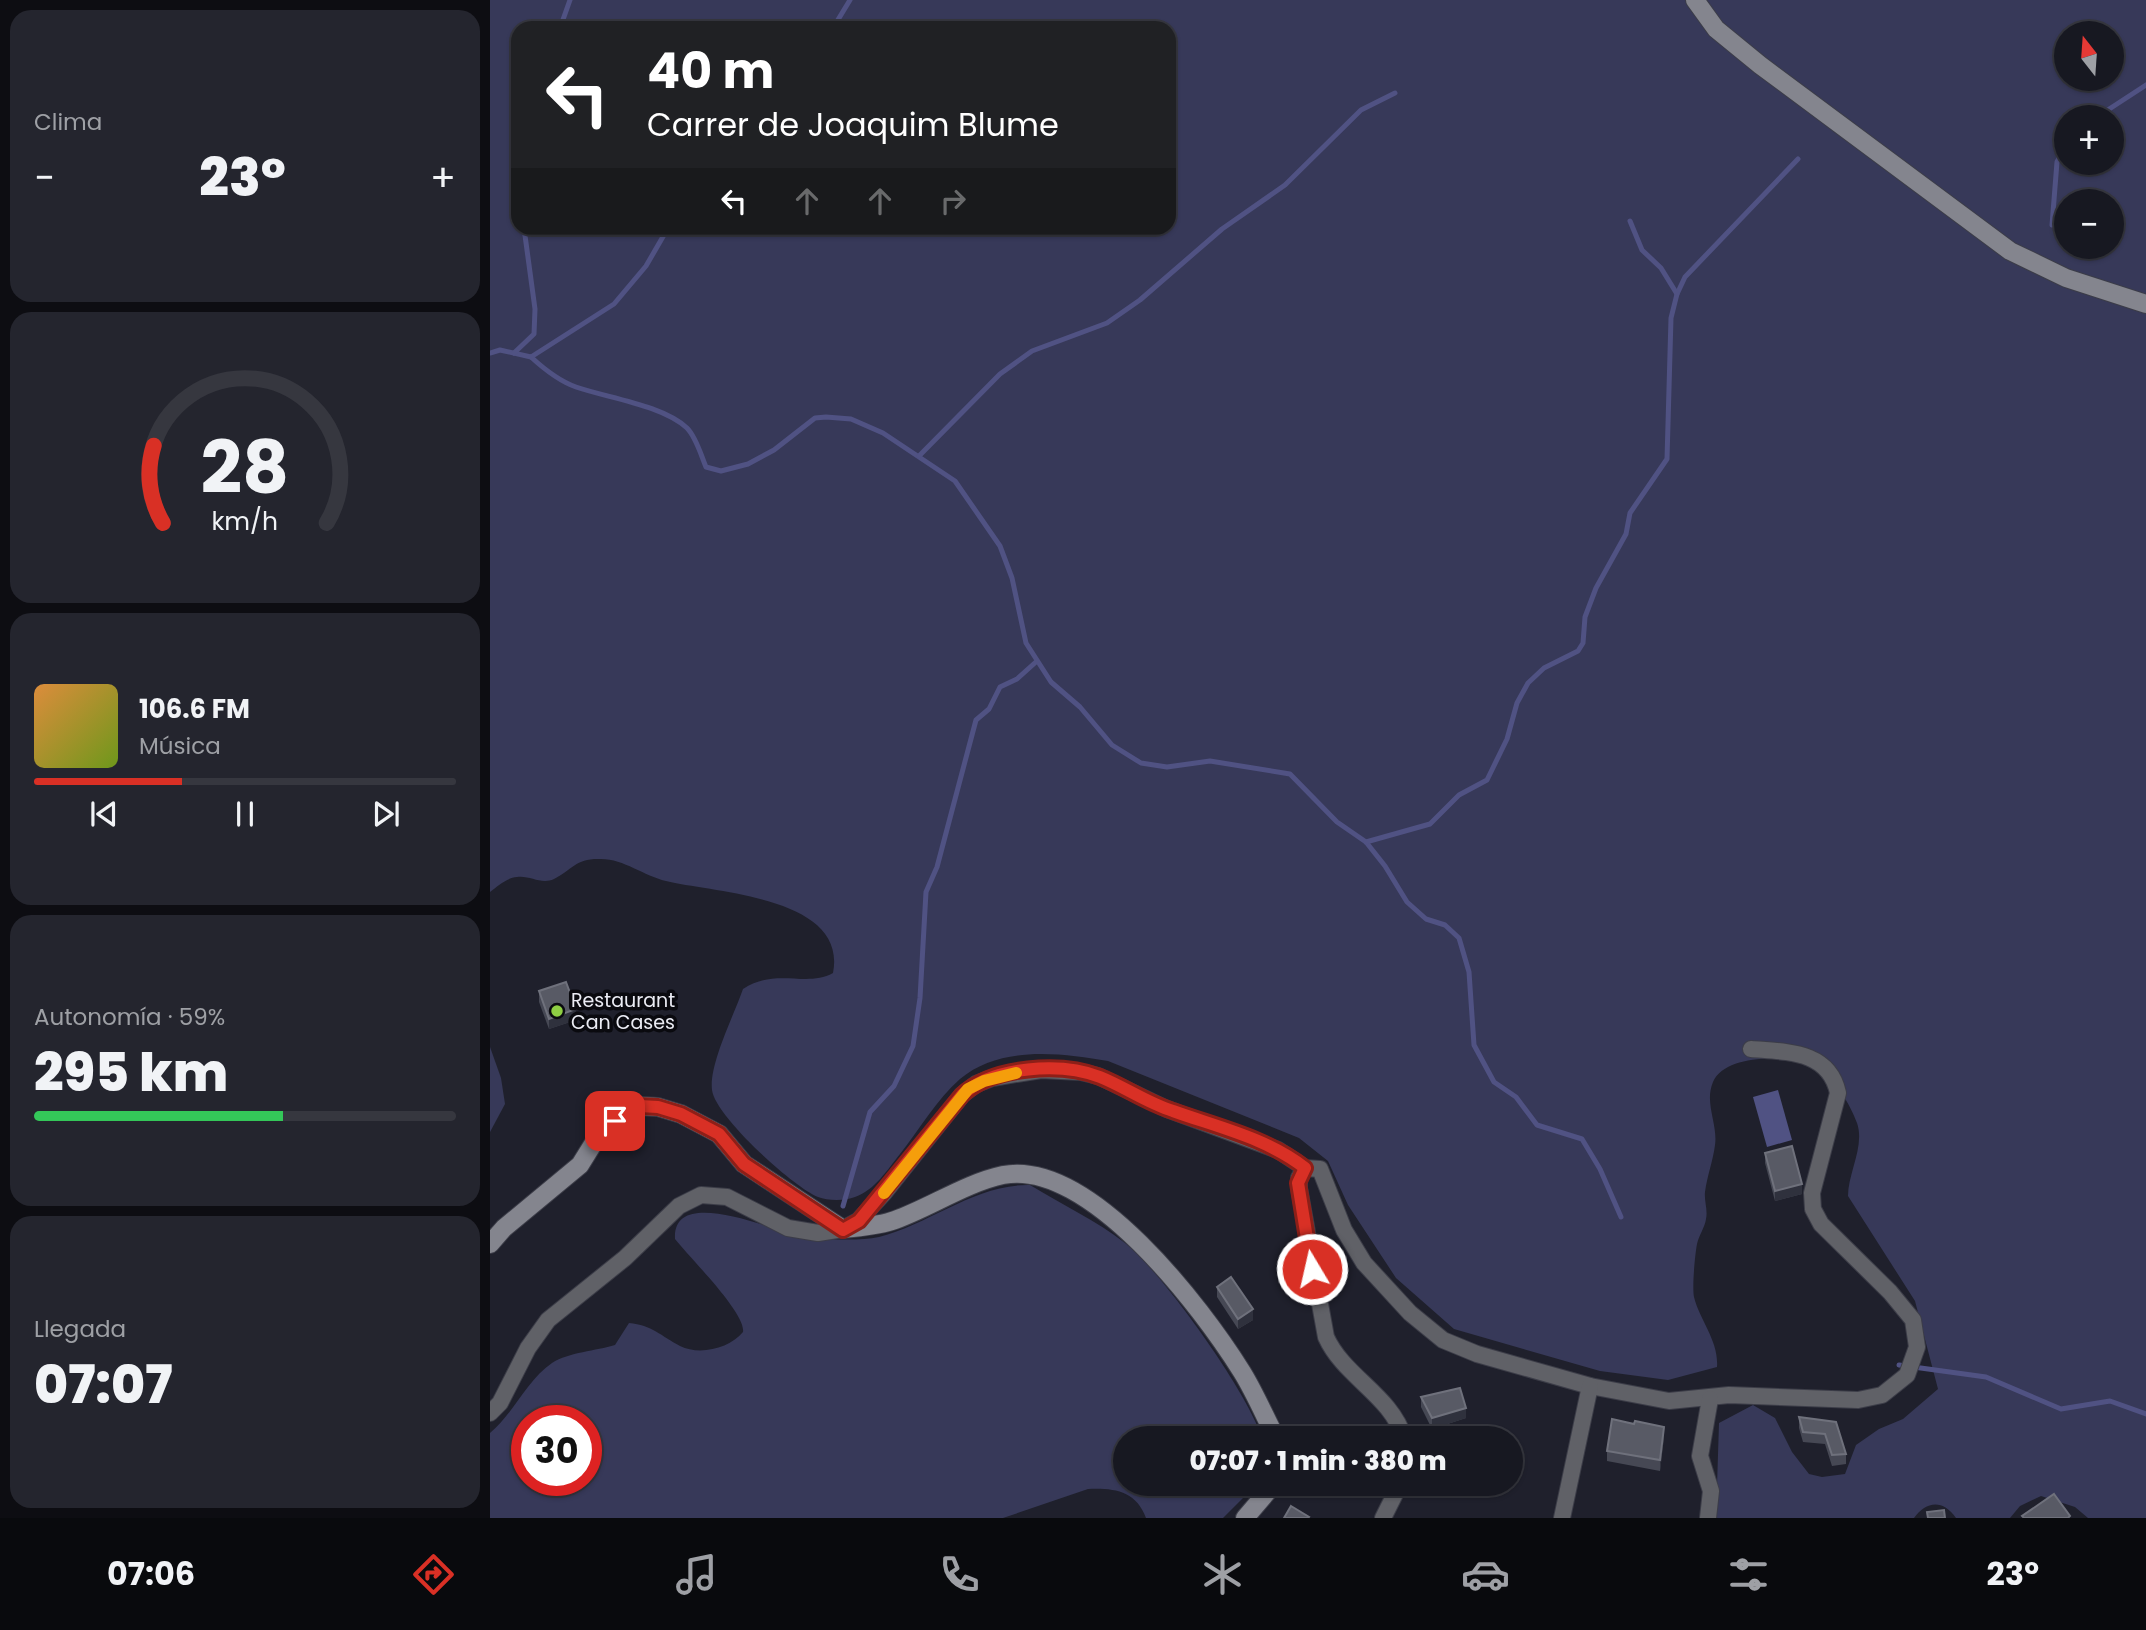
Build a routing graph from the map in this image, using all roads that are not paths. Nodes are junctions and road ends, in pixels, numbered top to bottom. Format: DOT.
graph roads {
  1 [pos="1695,0"];
  2 [pos="2146,304"];
  3 [pos="1751,1049"];
  4 [pos="1305,1168"];
  5 [pos="843,1230"];
  6 [pos="490,1244"];
  7 [pos="1590,1386"];
  8 [pos="1710,1399"];
  9 [pos="490,1413"];
  10 [pos="1270,1426"];
  11 [pos="1398,1426"];
  12 [pos="1264,1496"];
  13 [pos="1394,1496"];
  14 [pos="1245,1518"];
  15 [pos="1383,1518"];
  16 [pos="1562,1518"];
  17 [pos="1708,1518"];
  1 -- 2 [label="street"];
  3 -- 8 [label="street"];
  4 -- 5 [label="street"];
  4 -- 7 [label="street"];
  4 -- 11 [label="street"];
  5 -- 6 [label="street"];
  5 -- 9 [label="street"];
  5 -- 10 [label="street"];
  7 -- 8 [label="street"];
  7 -- 16 [label="street"];
  8 -- 17 [label="street"];
  12 -- 14 [label="street"];
  13 -- 15 [label="street"];
}
